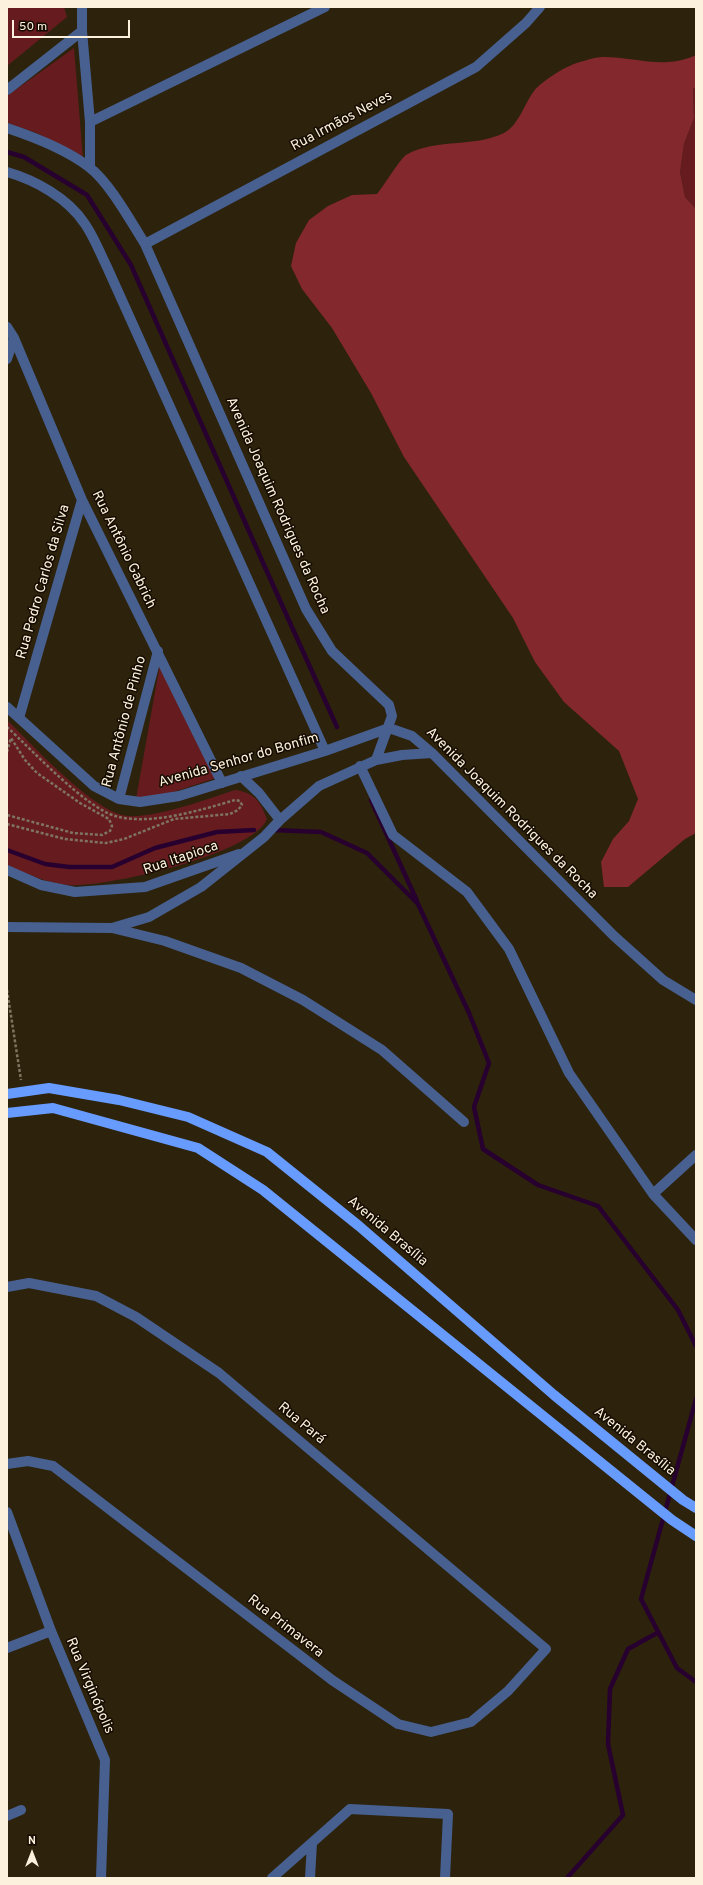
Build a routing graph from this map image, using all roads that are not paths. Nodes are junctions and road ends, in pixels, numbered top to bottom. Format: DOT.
graph roads {
  1 [pos="82,7"];
  2 [pos="325,7"];
  3 [pos="540,7"];
  4 [pos="82,30"];
  5 [pos="7,90"];
  6 [pos="90,122"];
  7 [pos="7,128"];
  8 [pos="90,168"];
  9 [pos="7,172"];
  10 [pos="145,244"];
  11 [pos="7,327"];
  12 [pos="14,338"];
  13 [pos="7,359"];
  14 [pos="82,500"];
  15 [pos="158,652"];
  16 [pos="7,707"];
  17 [pos="19,718"];
  18 [pos="389,728"];
  19 [pos="325,751"];
  20 [pos="432,753"];
  21 [pos="376,760"];
  22 [pos="360,766"];
  23 [pos="241,776"];
  24 [pos="222,783"];
  25 [pos="119,799"];
  26 [pos="280,820"];
  27 [pos="247,851"];
  28 [pos="7,870"];
  29 [pos="7,927"];
  30 [pos="112,928"];
  31 [pos="696,1000"];
  32 [pos="7,1094"];
  33 [pos="7,1113"];
  34 [pos="464,1122"];
  35 [pos="696,1156"];
  36 [pos="653,1194"];
  37 [pos="696,1240"];
  38 [pos="7,1287"];
  39 [pos="7,1464"];
  40 [pos="696,1508"];
  41 [pos="7,1512"];
  42 [pos="696,1536"];
  43 [pos="51,1631"];
  44 [pos="7,1648"];
  45 [pos="546,1650"];
  46 [pos="21,1810"];
  47 [pos="7,1816"];
  48 [pos="312,1843"];
  49 [pos="101,1878"];
  50 [pos="272,1878"];
  51 [pos="310,1878"];
  52 [pos="445,1878"];
  1 -- 4 [label="street"];
  2 -- 6 [label="street"];
  3 -- 10 [label="street, Rua Irmãos Neves"];
  4 -- 5 [label="street"];
  4 -- 6 [label="street"];
  6 -- 8 [label="street"];
  7 -- 8 [label="street, Avenida Joaquim Rodrigues da Rocha"];
  8 -- 10 [label="street, Avenida Joaquim Rodrigues da Rocha"];
  9 -- 19 [label="street"];
  10 -- 18 [label="street, Avenida Joaquim Rodrigues da Rocha"];
  11 -- 12 [label="street, Rua Antônio Gabrich"];
  12 -- 13 [label="street"];
  12 -- 14 [label="street, Rua Antônio Gabrich"];
  14 -- 15 [label="street, Rua Antônio Gabrich"];
  14 -- 17 [label="street, Rua Pedro Carlos da Silva"];
  15 -- 24 [label="street, Rua Antônio Gabrich"];
  15 -- 25 [label="street, Rua Antônio de Pinho"];
  16 -- 17 [label="street, Avenida Senhor do Bonfim"];
  17 -- 25 [label="street, Avenida Senhor do Bonfim"];
  18 -- 19 [label="street, Avenida Senhor do Bonfim"];
  18 -- 20 [label="street, Avenida Joaquim Rodrigues da Rocha"];
  18 -- 21 [label="street"];
  19 -- 23 [label="street, Avenida Senhor do Bonfim"];
  20 -- 21 [label="street"];
  20 -- 31 [label="street, Avenida Joaquim Rodrigues da Rocha"];
  21 -- 22 [label="street"];
  22 -- 26 [label="street"];
  22 -- 36 [label="street"];
  23 -- 24 [label="street, Avenida Senhor do Bonfim"];
  23 -- 26 [label="street"];
  24 -- 25 [label="street, Avenida Senhor do Bonfim"];
  26 -- 27 [label="street"];
  27 -- 28 [label="street, Rua Itapioca"];
  27 -- 30 [label="street"];
  29 -- 30 [label="street"];
  30 -- 34 [label="street"];
  32 -- 40 [label="main road, Avenida Brasília"];
  33 -- 42 [label="main road"];
  35 -- 36 [label="street"];
  36 -- 37 [label="street"];
  38 -- 45 [label="street, Rua Pará"];
  39 -- 45 [label="street, Rua Primavera"];
  41 -- 43 [label="street, Rua Virginópolis"];
  43 -- 44 [label="street"];
  43 -- 49 [label="street, Rua Virginópolis"];
  46 -- 47 [label="street"];
  48 -- 50 [label="street"];
  48 -- 51 [label="street"];
  48 -- 52 [label="street"];
}
